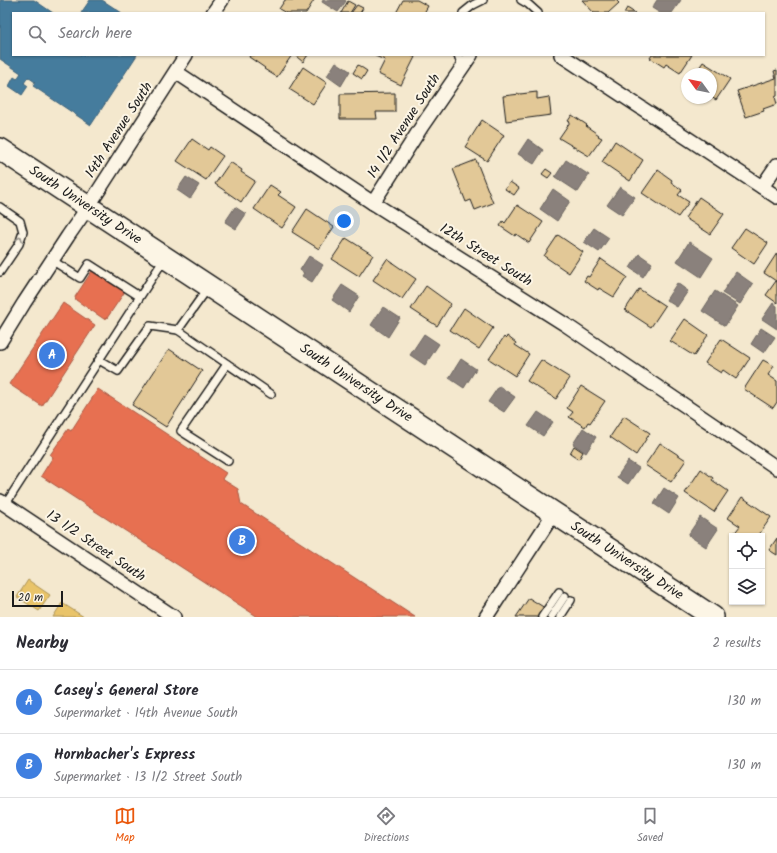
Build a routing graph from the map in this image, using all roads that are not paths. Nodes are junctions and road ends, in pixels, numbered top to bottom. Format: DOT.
graph roads {
  1 [pos="222,0"];
  2 [pos="483,0"];
  3 [pos="521,0"];
  4 [pos="214,12"];
  5 [pos="464,12"];
  6 [pos="537,12"];
  7 [pos="185,56"];
  8 [pos="470,56"];
  9 [pos="563,56"];
  10 [pos="460,61"];
  11 [pos="176,72"];
  12 [pos="0,149"];
  13 [pos="777,165"];
  14 [pos="762,187"];
  15 [pos="777,197"];
  16 [pos="373,203"];
  17 [pos="0,206"];
  18 [pos="88,207"];
  19 [pos="165,258"];
  20 [pos="53,261"];
  21 [pos="0,272"];
  22 [pos="209,286"];
  23 [pos="140,296"];
  24 [pos="178,330"];
  25 [pos="0,342"];
  26 [pos="99,360"];
  27 [pos="227,364"];
  28 [pos="271,394"];
  29 [pos="228,461"];
  30 [pos="777,468"];
  31 [pos="3,503"];
  32 [pos="554,513"];
  33 [pos="565,596"];
  34 [pos="174,617"];
  35 [pos="486,617"];
  36 [pos="542,617"];
  37 [pos="551,617"];
  38 [pos="560,617"];
  39 [pos="713,617"];
  1 -- 4 [label="street"];
  2 -- 5 [label="lane"];
  3 -- 6 [label="lane"];
  7 -- 11 [label="street, 14th Avenue South"];
  8 -- 10 [label="street, 14 1/2 Avenue South"];
  9 -- 14 [label="street"];
  10 -- 16 [label="street, 14 1/2 Avenue South"];
  11 -- 16 [label="street, 12th Street South"];
  11 -- 18 [label="street, 14th Avenue South"];
  12 -- 18 [label="main road, South University Drive"];
  13 -- 14 [label="street"];
  14 -- 15 [label="street"];
  16 -- 30 [label="street, 12th Street South"];
  21 -- 17 [label="lane, one-way"];
  18 -- 19 [label="main road, South University Drive"];
  18 -- 20 [label="street, 14th Avenue South"];
  19 -- 22 [label="main road, South University Drive"];
  19 -- 23 [label="lane"];
  20 -- 23 [label="lane"];
  20 -- 25 [label="street, 14th Avenue South"];
  22 -- 24 [label="lane"];
  22 -- 32 [label="main road, South University Drive"];
  23 -- 26 [label="lane"];
  24 -- 26 [label="lane"];
  24 -- 27 [label="lane"];
  26 -- 31 [label="lane"];
  27 -- 28 [label="lane"];
  27 -- 29 [label="lane"];
  31 -- 34 [label="street, 13 1/2 Street South"];
  32 -- 35 [label="street"];
  32 -- 39 [label="main road, South University Drive"];
  33 -- 36 [label="lane"];
  33 -- 37 [label="lane"];
  33 -- 38 [label="lane"];
}
